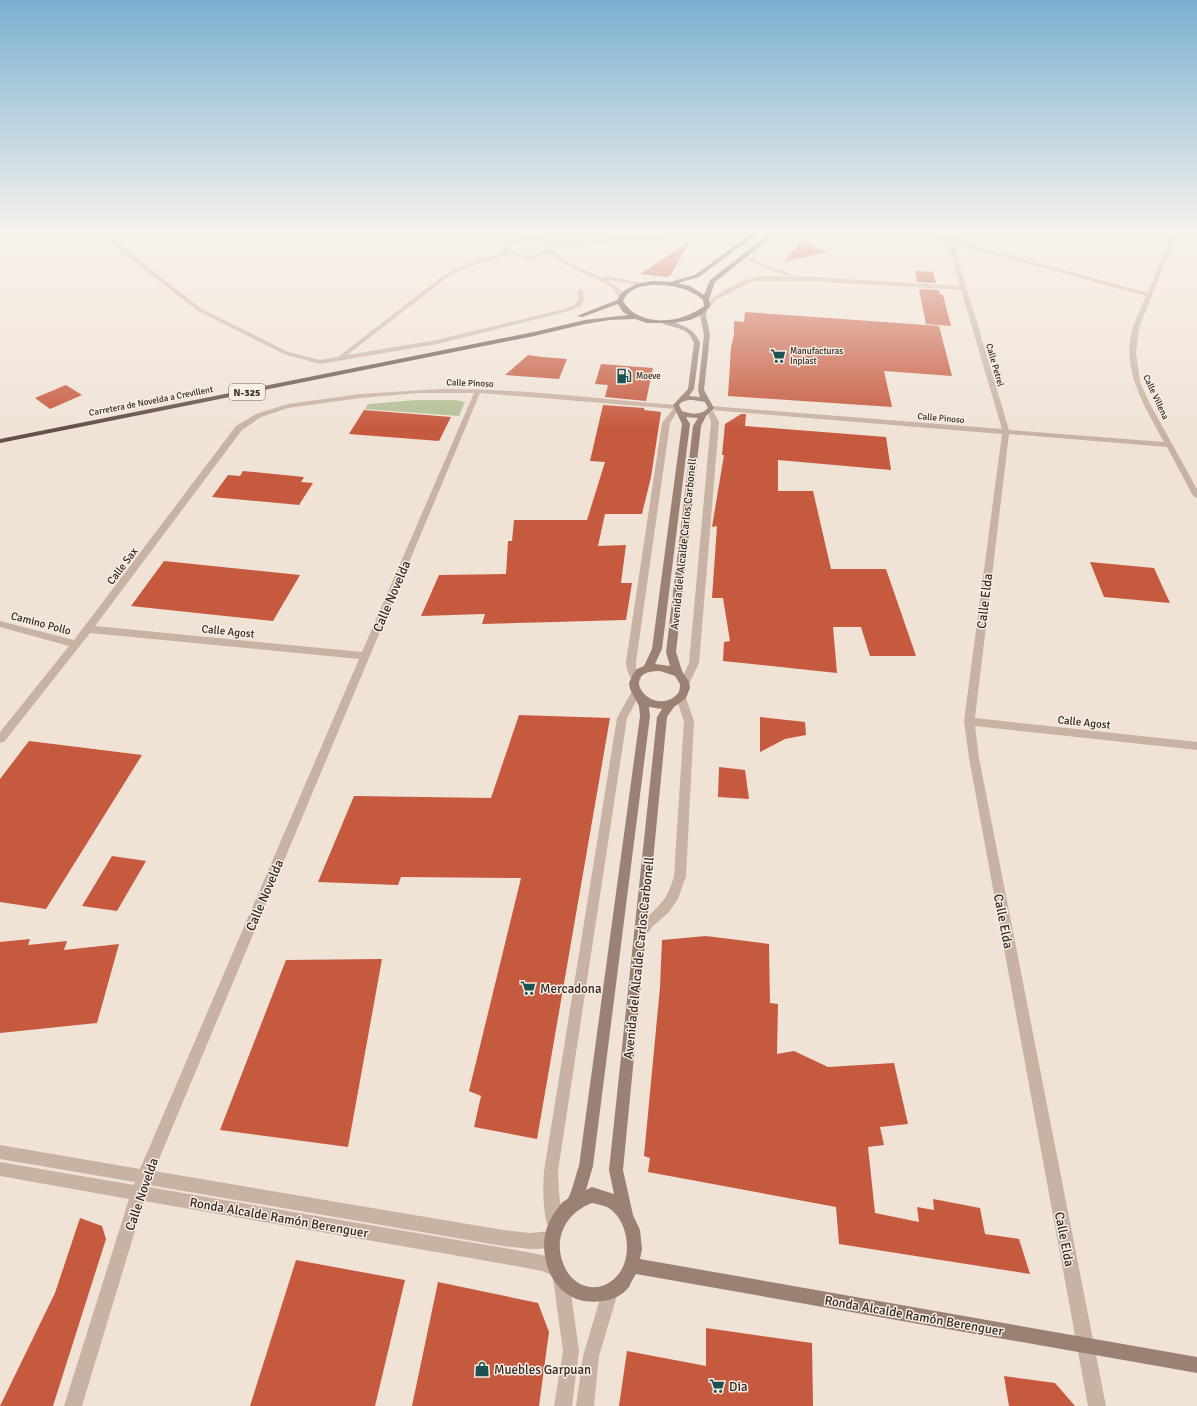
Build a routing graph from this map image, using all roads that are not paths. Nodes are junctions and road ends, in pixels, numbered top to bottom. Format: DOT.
graph roads {
  1 [pos="185,299"];
  2 [pos="416,299"];
  3 [pos="581,299"];
  4 [pos="621,299"];
  5 [pos="706,299"];
  6 [pos="715,299"];
  7 [pos="966,299"];
  8 [pos="1148,299"];
  9 [pos="705,309"];
  10 [pos="637,317"];
  11 [pos="663,322"];
  12 [pos="493,342"];
  13 [pos="339,358"];
  14 [pos="478,391"];
  15 [pos="684,398"];
  16 [pos="705,400"];
  17 [pos="678,409"];
  18 [pos="265,411"];
  19 [pos="708,411"];
  20 [pos="1006,432"];
  21 [pos="0,441"];
  22 [pos="1170,445"];
  23 [pos="1197,496"];
  24 [pos="0,624"];
  25 [pos="88,629"];
  26 [pos="76,644"];
  27 [pos="365,656"];
  28 [pos="648,668"];
  29 [pos="679,674"];
  30 [pos="685,683"];
  31 [pos="637,689"];
  32 [pos="676,701"];
  33 [pos="969,721"];
  34 [pos="0,739"];
  35 [pos="1197,746"];
  36 [pos="640,935"];
  37 [pos="0,1152"];
  38 [pos="0,1168"];
  39 [pos="142,1185"];
  40 [pos="574,1201"];
  41 [pos="626,1214"];
  42 [pos="553,1234"];
  43 [pos="632,1265"];
  44 [pos="559,1274"];
  45 [pos="610,1292"];
  46 [pos="1085,1345"];
  47 [pos="1197,1365"];
  48 [pos="73,1406"];
  49 [pos="563,1406"];
  50 [pos="585,1406"];
  51 [pos="1098,1406"];
  1 -- 13 [label="street"];
  2 -- 13 [label="street"];
  3 -- 13 [label="street"];
  4 -- 10 [label="highway, N-325"];
  4 -- 12 [label="highway, N-325"];
  5 -- 9 [label="highway"];
  6 -- 9 [label="street"];
  7 -- 20 [label="street, Calle Petrel"];
  8 -- 22 [label="street, Calle Villena"];
  9 -- 11 [label="highway, N-325"];
  9 -- 16 [label="main road"];
  10 -- 11 [label="highway, N-325"];
  10 -- 12 [label="highway, N-325"];
  11 -- 15 [label="main road"];
  12 -- 21 [label="highway, Carretera de Novelda a Crevillent / N-325"];
  14 -- 17 [label="street, Calle Pinoso"];
  14 -- 18 [label="street, Calle Pinoso"];
  14 -- 27 [label="street, Calle Novelda"];
  15 -- 16 [label="main road"];
  15 -- 17 [label="main road"];
  16 -- 19 [label="main road"];
  17 -- 19 [label="main road"];
  17 -- 28 [label="main road, Avenida del Alcalde Carlos Carbonell"];
  17 -- 31 [label="street"];
  18 -- 25 [label="street, Calle Sax"];
  19 -- 20 [label="street, Calle Pinoso"];
  19 -- 29 [label="main road, Avenida del Alcalde Carlos Carbonell"];
  19 -- 30 [label="street"];
  20 -- 22 [label="street, Calle Pinoso"];
  20 -- 33 [label="street, Calle Elda"];
  22 -- 23 [label="street, Calle Villena"];
  24 -- 26 [label="street, Camino Pollo"];
  25 -- 26 [label="street, Calle Sax"];
  25 -- 27 [label="street, Calle Agost"];
  26 -- 34 [label="street, Calle Sax"];
  27 -- 39 [label="street, Calle Novelda"];
  28 -- 29 [label="main road"];
  28 -- 31 [label="main road, Avenida del Alcalde Carlos Carbonell"];
  29 -- 30 [label="main road, Avenida del Alcalde Carlos Carbonell"];
  30 -- 32 [label="main road, Avenida del Alcalde Carlos Carbonell"];
  31 -- 32 [label="main road"];
  31 -- 40 [label="main road, Avenida del Alcalde Carlos Carbonell"];
  31 -- 42 [label="street"];
  32 -- 36 [label="main road, Avenida del Alcalde Carlos Carbonell"];
  32 -- 36 [label="street"];
  33 -- 35 [label="street, Calle Agost"];
  33 -- 46 [label="street, Calle Elda"];
  36 -- 41 [label="main road, Avenida del Alcalde Carlos Carbonell"];
  37 -- 39 [label="street, Ronda Alcalde Ramón Berenguer"];
  38 -- 39 [label="street, Ronda Alcalde Ramón Berenguer"];
  39 -- 42 [label="street, Ronda Alcalde Ramón Berenguer"];
  39 -- 44 [label="street, Ronda Alcalde Ramón Berenguer"];
  39 -- 48 [label="street, Calle Novelda"];
  40 -- 41 [label="main road"];
  40 -- 42 [label="main road"];
  41 -- 43 [label="main road"];
  42 -- 44 [label="main road"];
  43 -- 45 [label="main road"];
  43 -- 46 [label="main road, Ronda Alcalde Ramón Berenguer"];
  44 -- 45 [label="main road"];
  44 -- 49 [label="street"];
  45 -- 50 [label="street"];
  46 -- 47 [label="main road, Ronda Alcalde Ramón Berenguer"];
  46 -- 51 [label="street, Calle Elda"];
}
